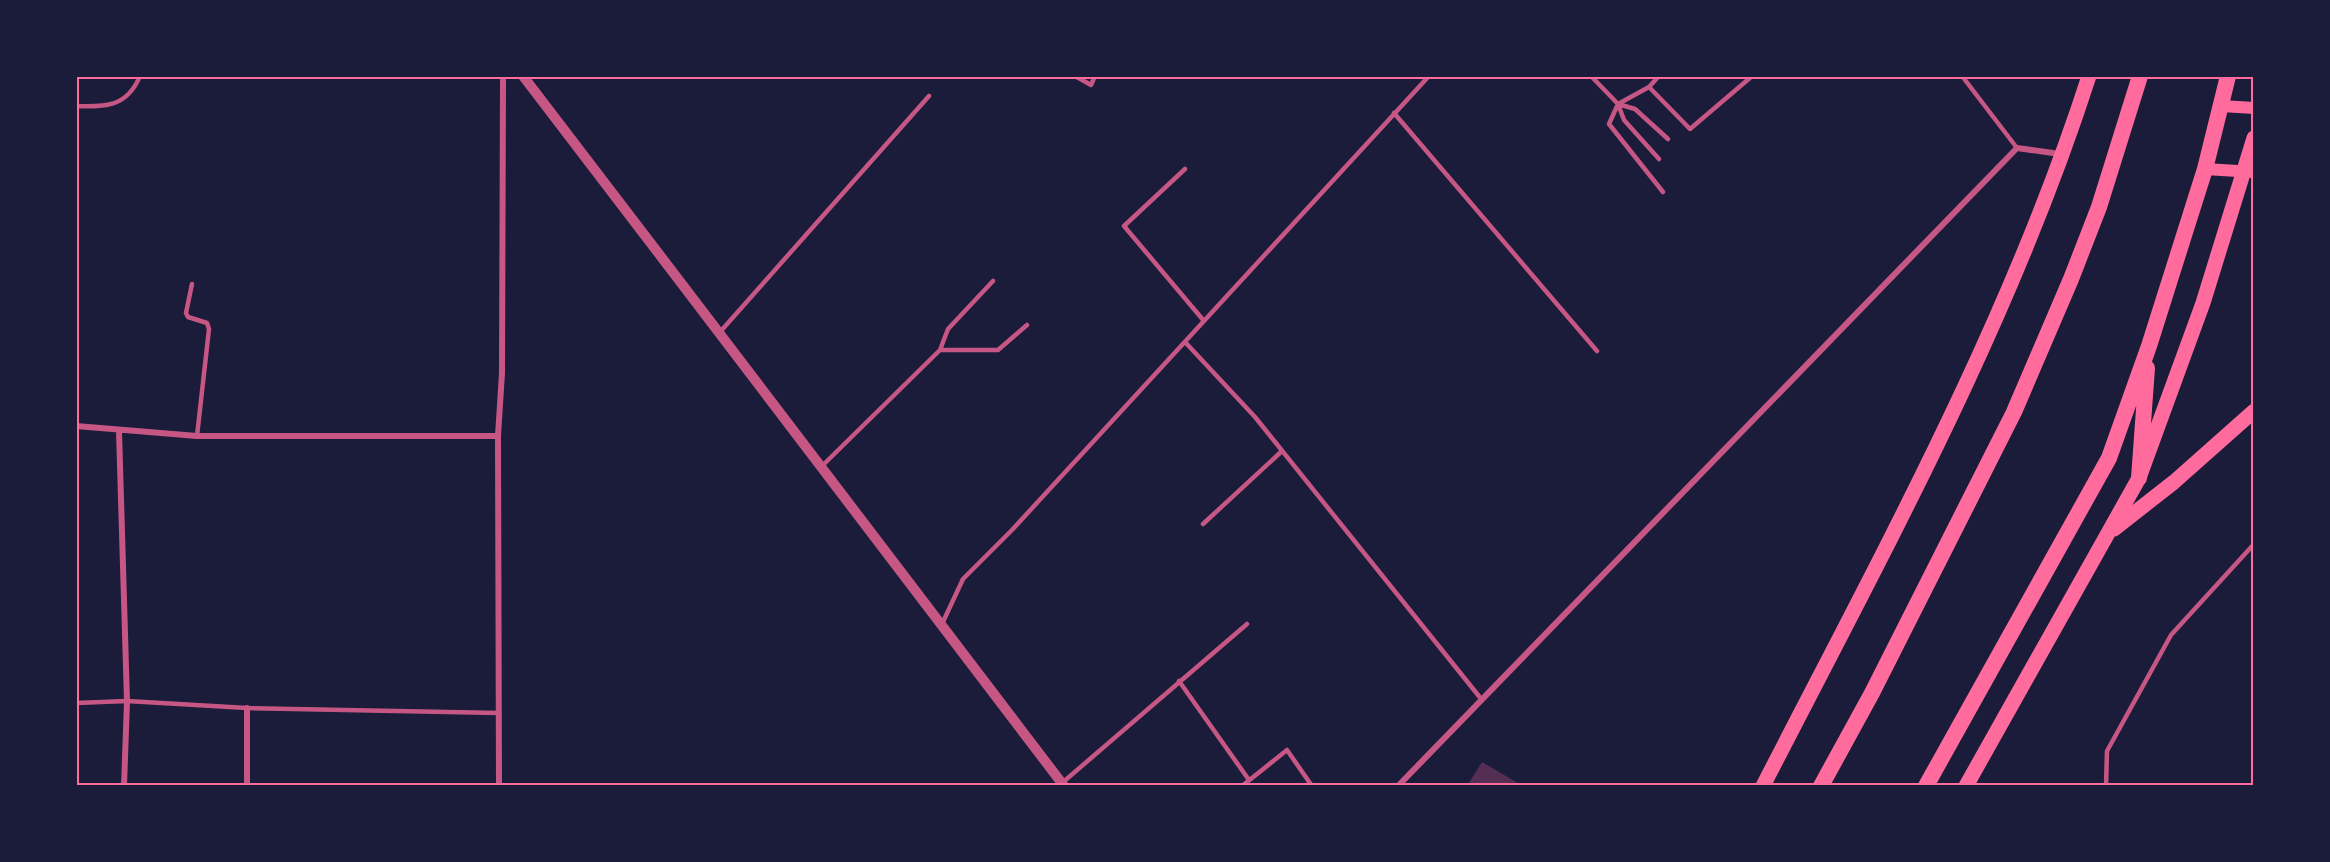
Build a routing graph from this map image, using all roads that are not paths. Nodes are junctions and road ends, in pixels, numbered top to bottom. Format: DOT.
graph roads {
  1 [pos="140,76"];
  2 [pos="503,76"];
  3 [pos="523,76"];
  4 [pos="1075,76"];
  5 [pos="1095,76"];
  6 [pos="1429,76"];
  7 [pos="1591,76"];
  8 [pos="1659,76"];
  9 [pos="1962,76"];
  10 [pos="2089,76"];
  11 [pos="2140,76"];
  12 [pos="2228,76"];
  13 [pos="1751,77"];
  14 [pos="1649,87"];
  15 [pos="929,96"];
  16 [pos="1618,104"];
  17 [pos="76,106"];
  18 [pos="2221,106"];
  19 [pos="2253,108"];
  20 [pos="1394,113"];
  21 [pos="2253,138"];
  22 [pos="1668,139"];
  23 [pos="2017,148"];
  24 [pos="2064,155"];
  25 [pos="1659,159"];
  26 [pos="1185,169"];
  27 [pos="2205,169"];
  28 [pos="2248,171"];
  29 [pos="1663,192"];
  30 [pos="993,281"];
  31 [pos="192,284"];
  32 [pos="1204,321"];
  33 [pos="1027,325"];
  34 [pos="718,334"];
  35 [pos="1185,342"];
  36 [pos="2149,346"];
  37 [pos="940,350"];
  38 [pos="1597,351"];
  39 [pos="2253,411"];
  40 [pos="76,426"];
  41 [pos="119,431"];
  42 [pos="197,436"];
  43 [pos="498,436"];
  44 [pos="1282,451"];
  45 [pos="822,466"];
  46 [pos="2139,478"];
  47 [pos="1203,524"];
  48 [pos="2109,532"];
  49 [pos="2253,544"];
  50 [pos="1247,624"];
  51 [pos="941,626"];
  52 [pos="1179,681"];
  53 [pos="1482,700"];
  54 [pos="127,701"];
  55 [pos="76,703"];
  56 [pos="247,708"];
  57 [pos="500,713"];
  58 [pos="1249,780"];
  59 [pos="1063,784"];
  60 [pos="124,786"];
  61 [pos="247,786"];
  62 [pos="499,786"];
  63 [pos="1242,786"];
  64 [pos="1312,786"];
  65 [pos="1398,786"];
  66 [pos="1763,786"];
  67 [pos="1821,786"];
  68 [pos="1926,786"];
  69 [pos="1966,786"];
  70 [pos="2106,786"];
  1 -- 17 [label="lane"];
  2 -- 43 [label="street"];
  3 -- 34 [label="street"];
  4 -- 5 [label="lane"];
  6 -- 20 [label="lane"];
  7 -- 16 [label="lane"];
  8 -- 14 [label="lane"];
  9 -- 23 [label="lane"];
  10 -- 24 [label="main road"];
  11 -- 67 [label="highway"];
  12 -- 18 [label="highway"];
  13 -- 14 [label="lane"];
  14 -- 16 [label="lane"];
  15 -- 34 [label="lane"];
  16 -- 22 [label="lane"];
  16 -- 25 [label="lane"];
  16 -- 29 [label="lane"];
  18 -- 19 [label="main road"];
  18 -- 27 [label="highway"];
  20 -- 32 [label="lane"];
  20 -- 38 [label="lane"];
  21 -- 28 [label="main road"];
  23 -- 24 [label="street"];
  23 -- 53 [label="street"];
  24 -- 66 [label="main road"];
  26 -- 32 [label="lane"];
  27 -- 28 [label="main road"];
  27 -- 36 [label="highway"];
  28 -- 46 [label="main road"];
  30 -- 37 [label="lane"];
  31 -- 42 [label="lane"];
  32 -- 35 [label="lane"];
  33 -- 37 [label="lane"];
  34 -- 45 [label="street"];
  35 -- 44 [label="lane"];
  35 -- 51 [label="lane"];
  36 -- 46 [label="highway"];
  36 -- 68 [label="highway"];
  37 -- 45 [label="lane"];
  39 -- 48 [label="main road"];
  40 -- 41 [label="street"];
  41 -- 42 [label="street"];
  41 -- 54 [label="street"];
  42 -- 43 [label="street"];
  43 -- 57 [label="street"];
  44 -- 47 [label="lane"];
  44 -- 53 [label="lane"];
  45 -- 51 [label="street"];
  46 -- 48 [label="main road"];
  48 -- 69 [label="main road"];
  49 -- 70 [label="lane"];
  50 -- 52 [label="lane"];
  51 -- 59 [label="street"];
  52 -- 58 [label="lane"];
  52 -- 59 [label="lane"];
  53 -- 65 [label="street"];
  54 -- 55 [label="lane"];
  54 -- 56 [label="lane"];
  54 -- 60 [label="street"];
  56 -- 57 [label="lane"];
  56 -- 61 [label="street"];
  57 -- 62 [label="street"];
  58 -- 63 [label="lane"];
  58 -- 64 [label="lane"];
}
